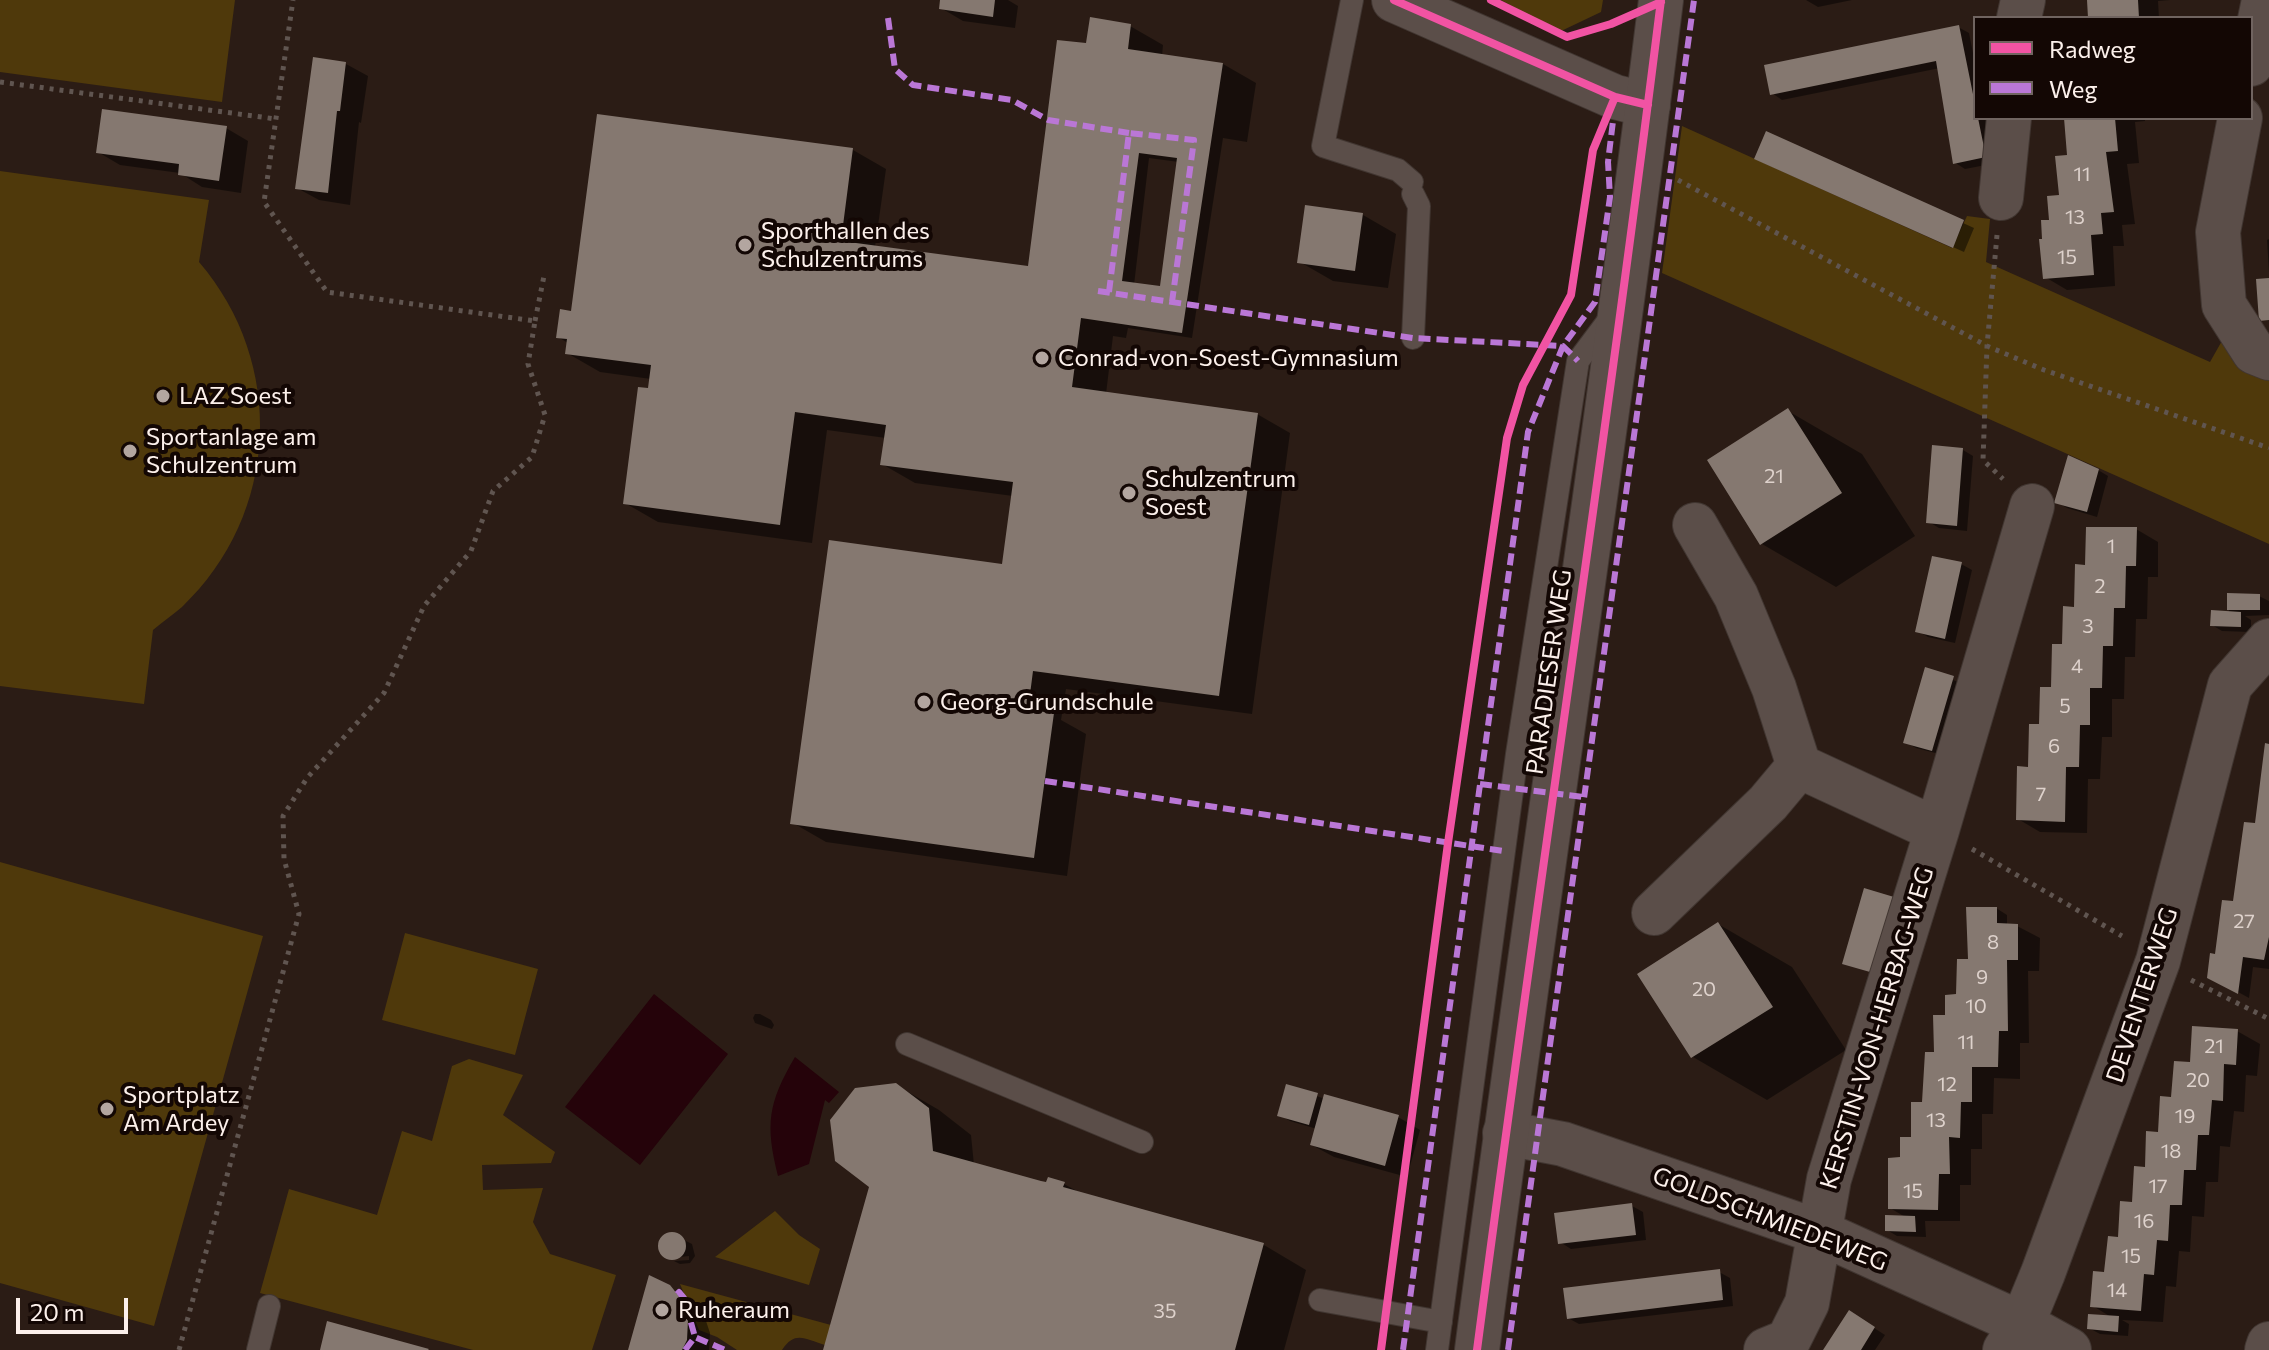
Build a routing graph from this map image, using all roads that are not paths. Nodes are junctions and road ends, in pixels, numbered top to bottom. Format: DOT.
graph roads {
  1 [pos="1352,0"];
  2 [pos="1394,0"];
  3 [pos="1661,0"];
  4 [pos="2264,0"];
  5 [pos="2253,54"];
  6 [pos="1648,105"];
  7 [pos="2009,120"];
  8 [pos="2240,120"];
  9 [pos="2001,198"];
  10 [pos="1413,338"];
  11 [pos="2269,358"];
  12 [pos="2032,506"];
  13 [pos="1695,525"];
  14 [pos="2269,641"];
  15 [pos="1799,766"];
  16 [pos="1937,830"];
  17 [pos="1654,913"];
  18 [pos="907,1044"];
  19 [pos="1142,1142"];
  20 [pos="1489,1158"];
  21 [pos="1819,1232"];
  22 [pos="1320,1300"];
  23 [pos="269,1306"];
  24 [pos="1441,1322"];
  25 [pos="2013,1337"];
  26 [pos="2269,1344"];
  27 [pos="258,1350"];
  28 [pos="1437,1350"];
  29 [pos="1477,1350"];
  30 [pos="1766,1350"];
  31 [pos="2069,1350"];
  32 [pos="2267,1350"];
  1 -- 10 [label="lane"];
  2 -- 6 [label="street"];
  3 -- 6 [label="street, PARADIESER WEG"];
  4 -- 5 [label="street"];
  6 -- 20 [label="street, PARADIESER WEG"];
  7 -- 9 [label="street"];
  8 -- 11 [label="street"];
  12 -- 16 [label="street, KERSTIN-VON-HERBAG-WEG"];
  13 -- 15 [label="street"];
  14 -- 25 [label="street, DEVENTERWEG"];
  15 -- 16 [label="street"];
  15 -- 17 [label="street"];
  16 -- 21 [label="street, KERSTIN-VON-HERBAG-WEG"];
  18 -- 19 [label="lane"];
  20 -- 21 [label="street, GOLDSCHMIEDEWEG"];
  20 -- 24 [label="lane"];
  20 -- 29 [label="street, PARADIESER WEG"];
  21 -- 25 [label="street, GOLDSCHMIEDEWEG"];
  21 -- 30 [label="street, KERSTIN-VON-HERBAG-WEG"];
  22 -- 24 [label="lane"];
  23 -- 27 [label="lane"];
  24 -- 28 [label="lane"];
  25 -- 31 [label="street, GOLDSCHMIEDEWEG"];
  26 -- 32 [label="street"];
}
